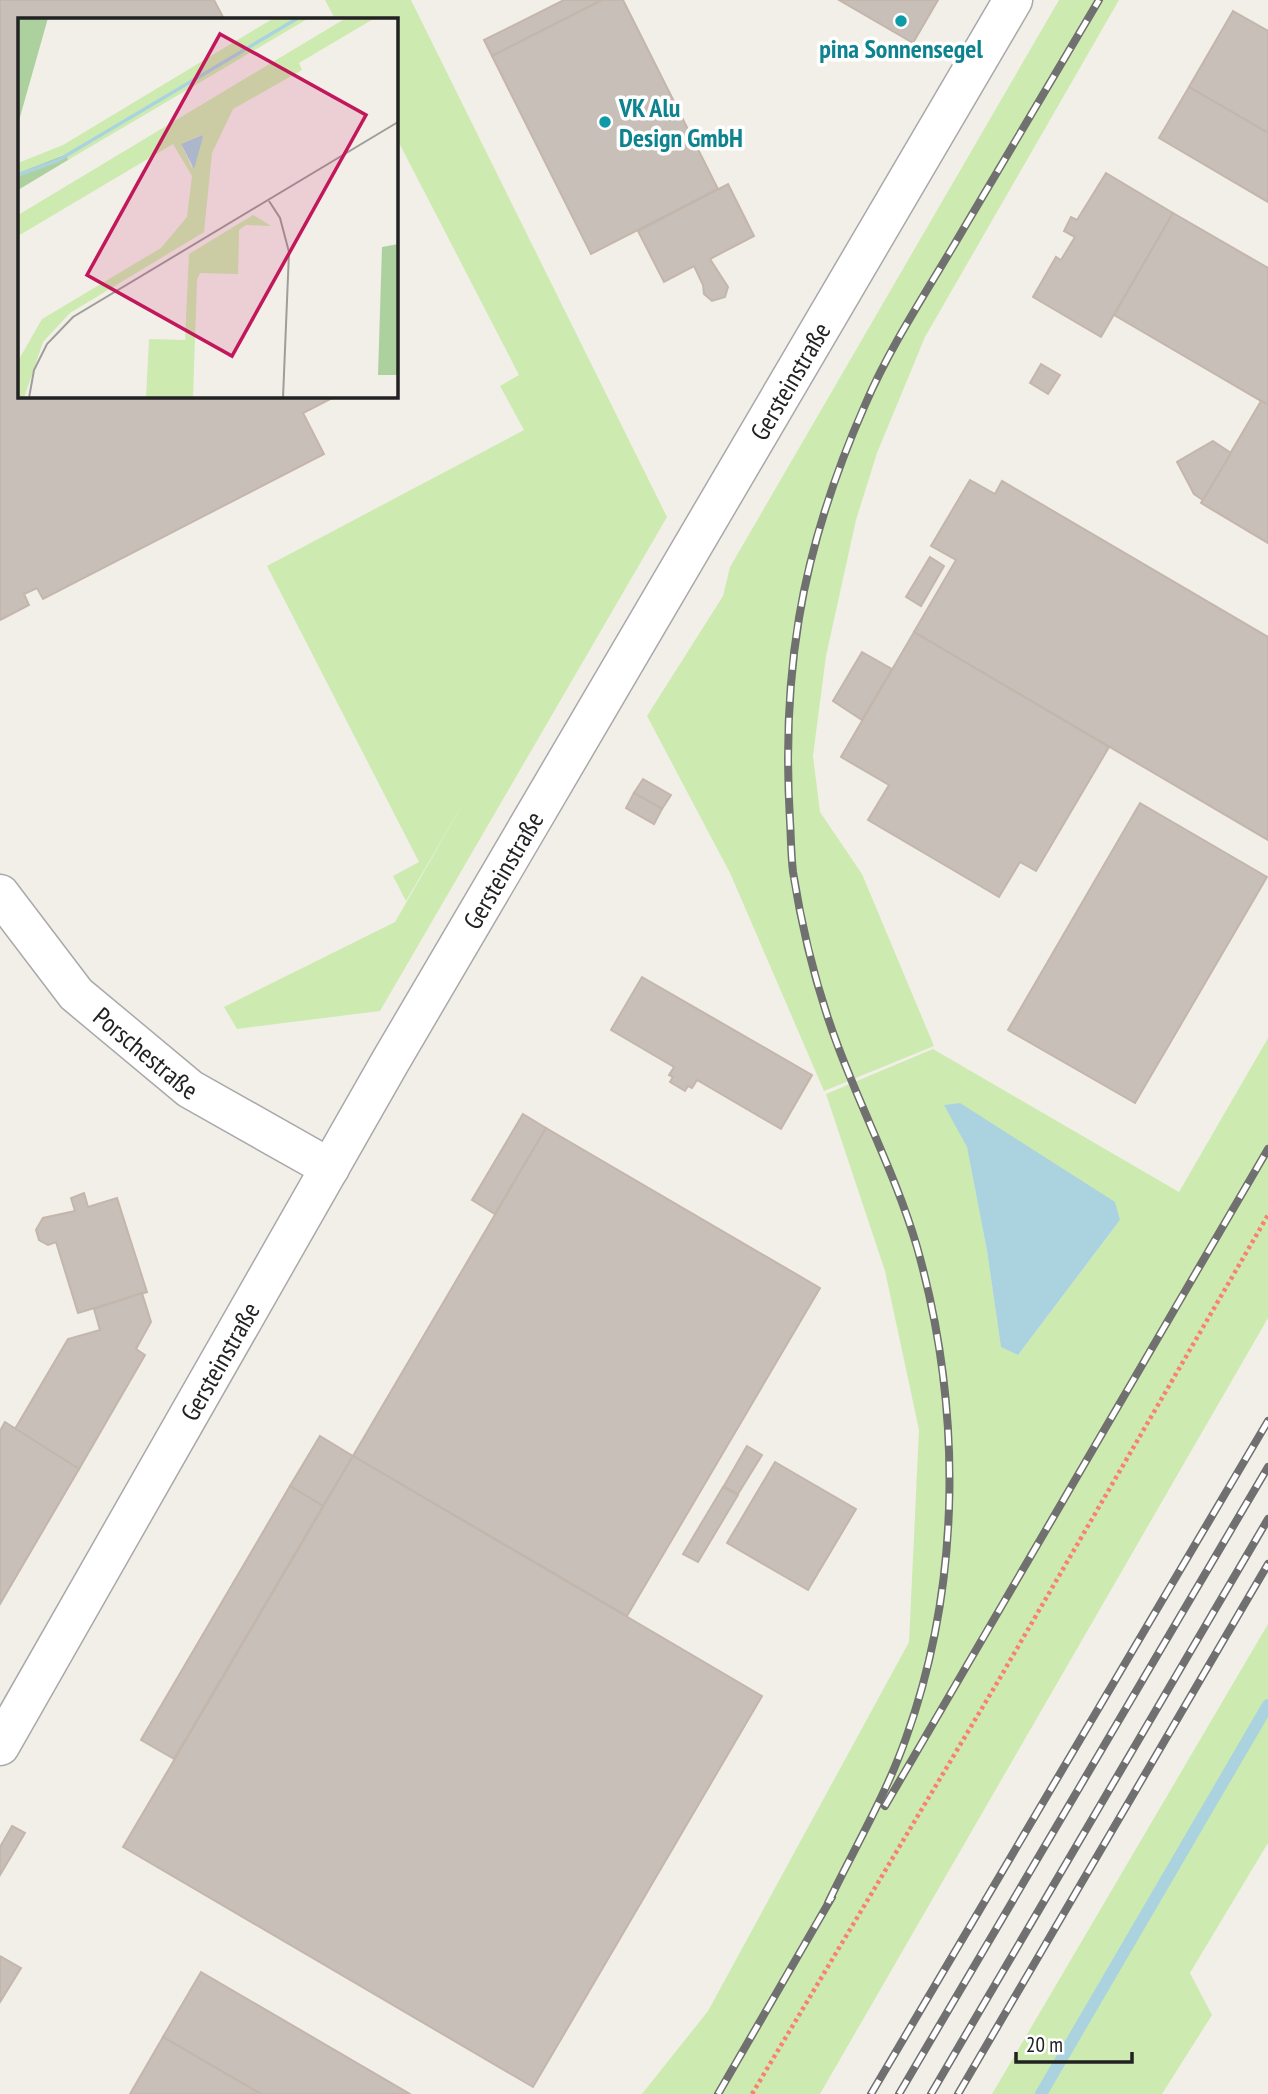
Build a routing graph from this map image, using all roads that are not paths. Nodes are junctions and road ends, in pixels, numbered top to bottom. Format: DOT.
graph roads {
  1 [pos="1013,0"];
  2 [pos="0,894"];
  3 [pos="330,1168"];
  4 [pos="0,1746"];
  1 -- 3 [label="street, Gersteinstraße"];
  2 -- 3 [label="street, Porschestraße"];
  3 -- 4 [label="street, Gersteinstraße"];
}
